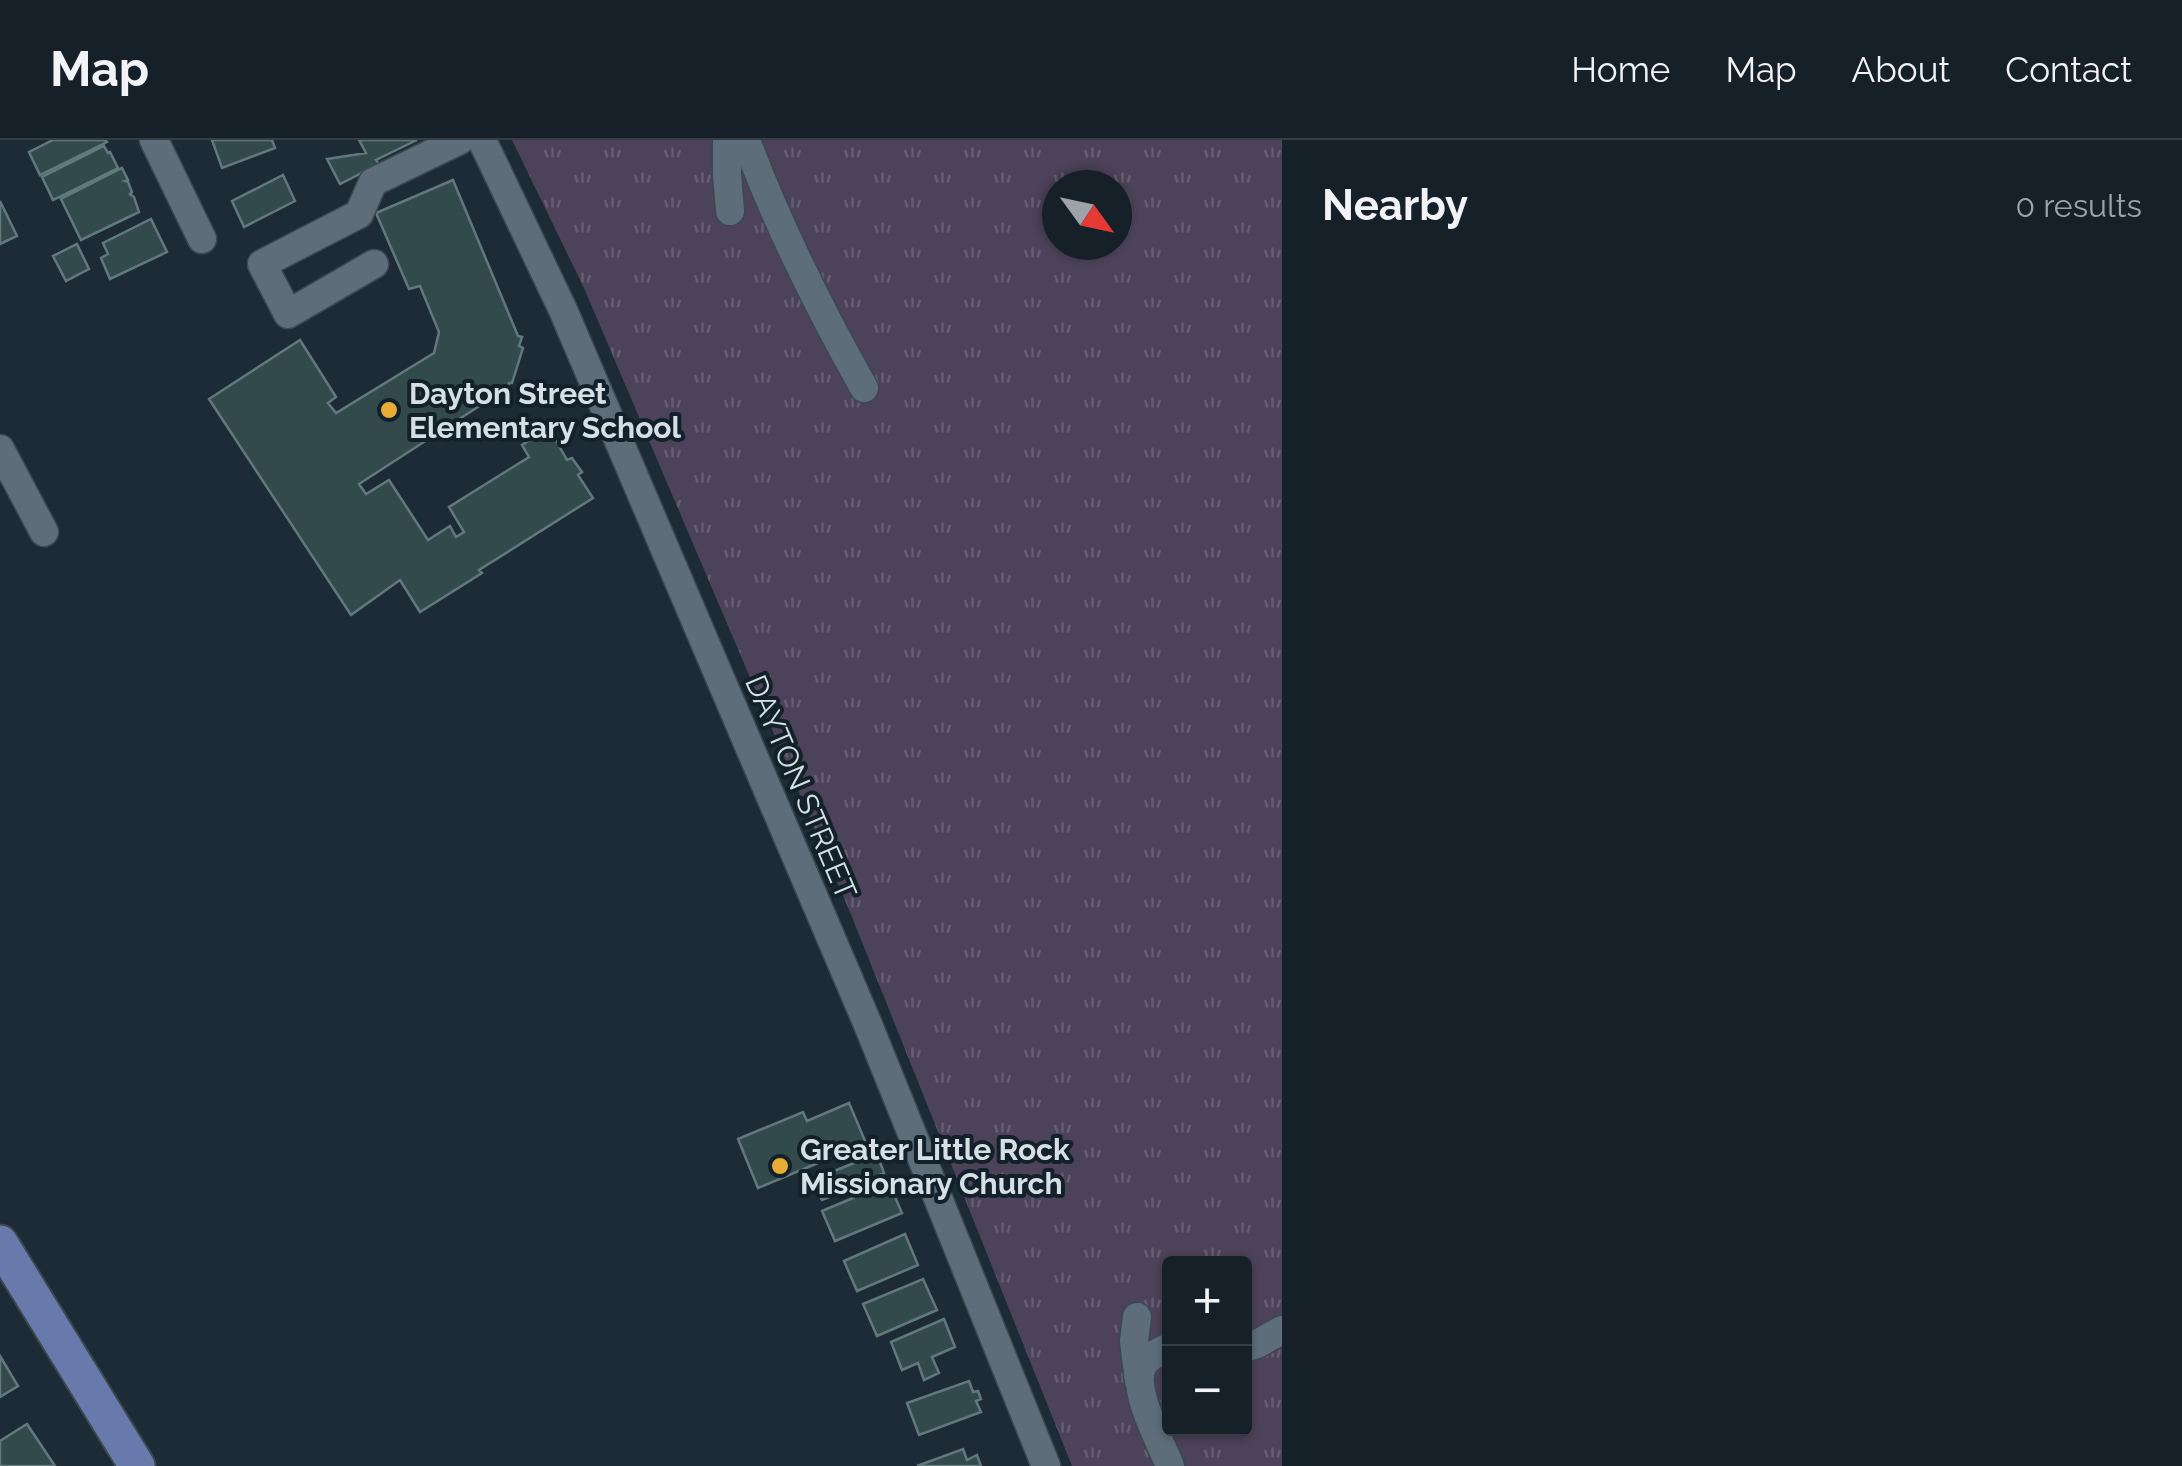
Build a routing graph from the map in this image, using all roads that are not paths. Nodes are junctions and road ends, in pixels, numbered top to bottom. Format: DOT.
graph roads {
  1 [pos="154,140"];
  2 [pos="460,140"];
  3 [pos="482,140"];
  4 [pos="727,140"];
  5 [pos="746,140"];
  6 [pos="730,211"];
  7 [pos="202,238"];
  8 [pos="374,264"];
  9 [pos="864,388"];
  10 [pos="0,448"];
  11 [pos="44,532"];
  12 [pos="0,1243"];
  13 [pos="1136,1317"];
  14 [pos="1282,1330"];
  15 [pos="1251,1346"];
  16 [pos="1162,1350"];
  17 [pos="1139,1381"];
  18 [pos="130,1464"];
  19 [pos="1046,1466"];
  20 [pos="1170,1466"];
  1 -- 7 [label="street"];
  2 -- 8 [label="street"];
  3 -- 19 [label="street, DAYTON STREET"];
  4 -- 6 [label="street"];
  5 -- 9 [label="street"];
  10 -- 11 [label="street"];
  12 -- 18 [label="main road"];
  13 -- 17 [label="street"];
  14 -- 15 [label="street"];
  16 -- 17 [label="street"];
  17 -- 20 [label="street"];
}
